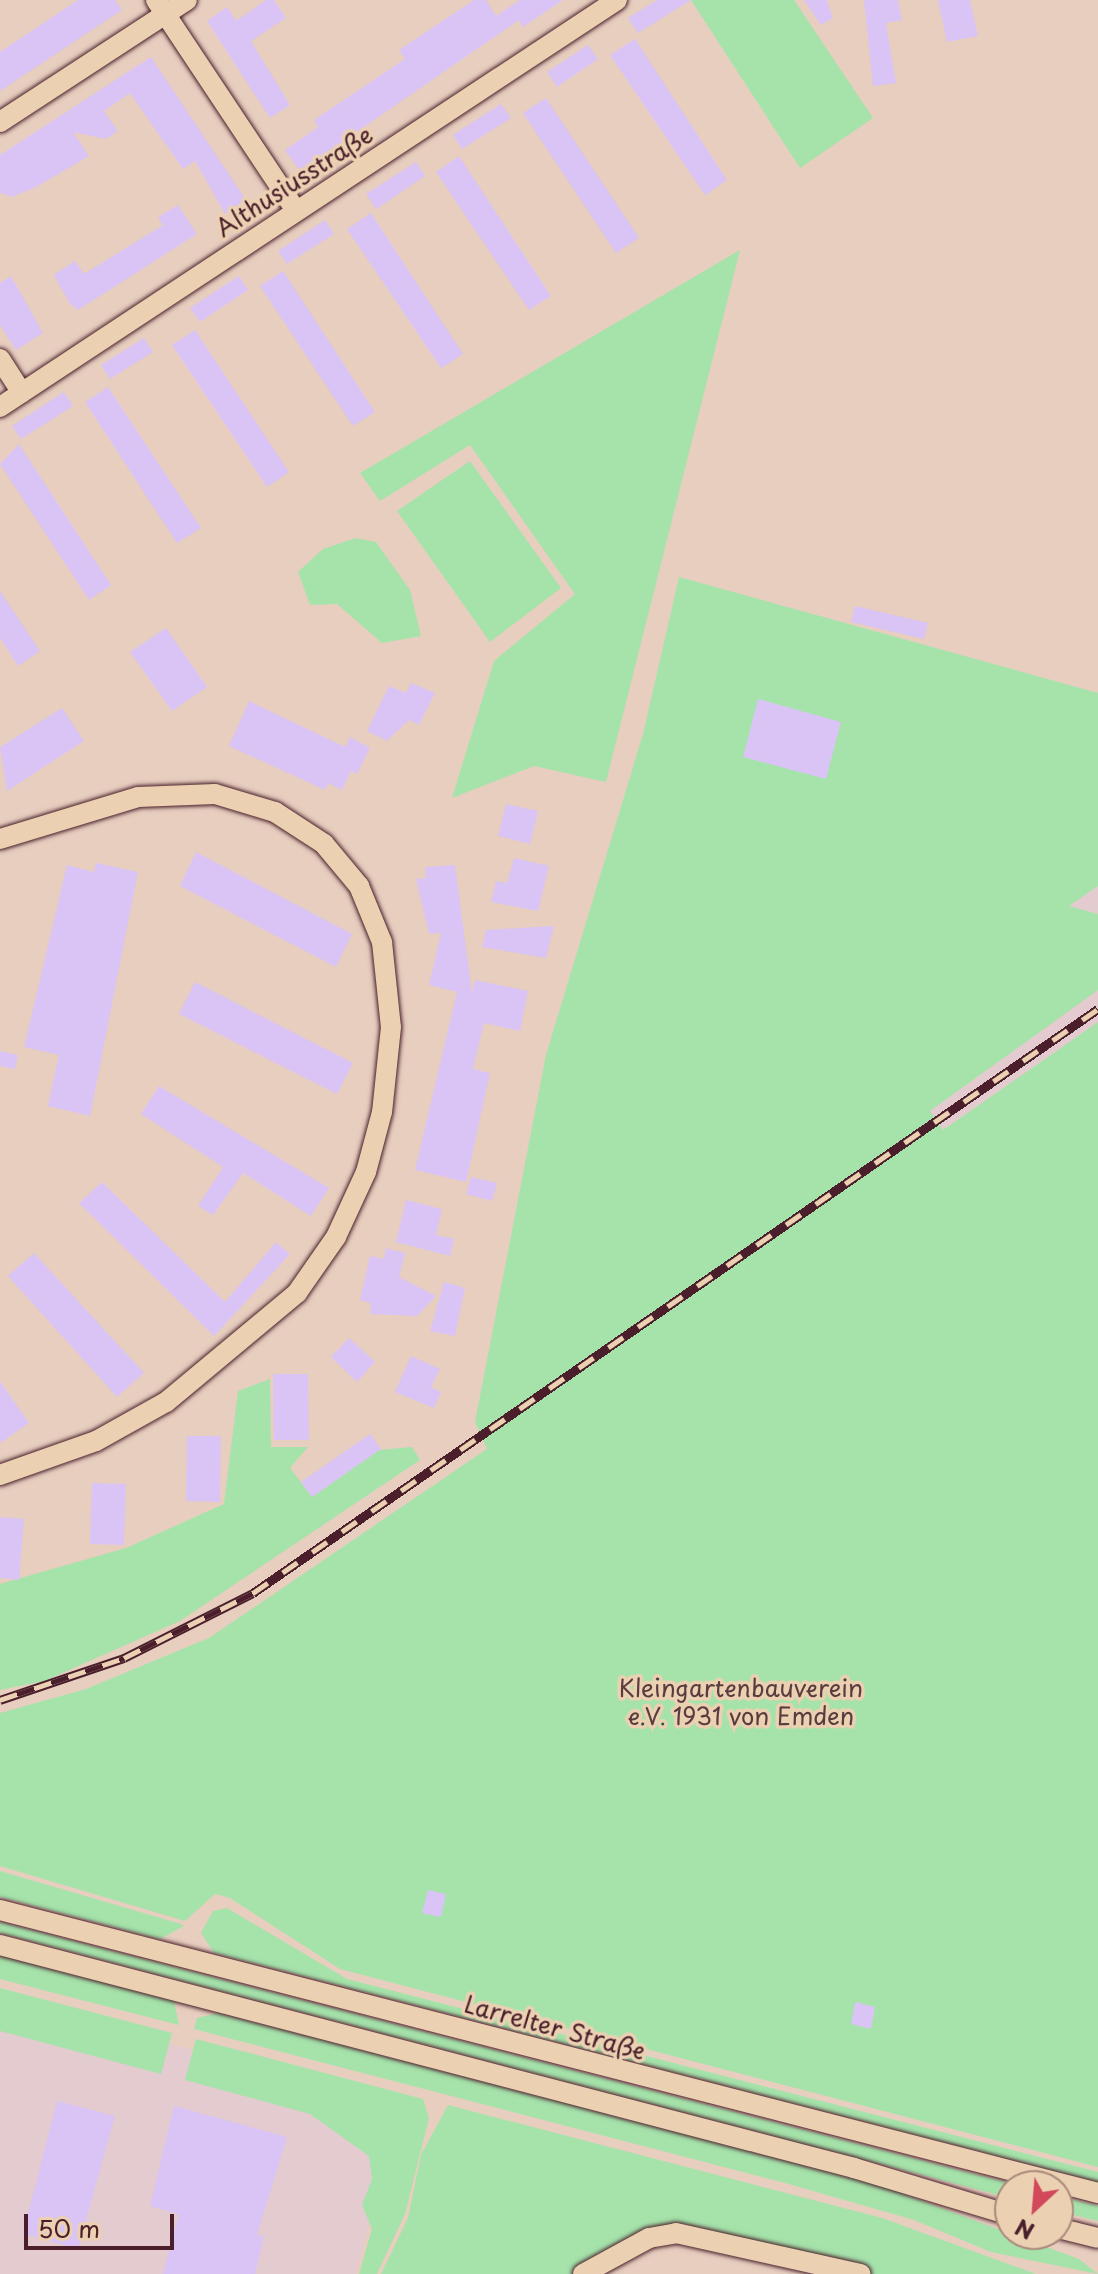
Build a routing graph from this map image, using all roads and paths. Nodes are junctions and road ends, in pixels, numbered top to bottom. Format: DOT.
graph roads {
  1 [pos="187,0"];
  2 [pos="617,0"];
  3 [pos="161,7"];
  4 [pos="0,122"];
  5 [pos="296,211"];
  6 [pos="0,359"];
  7 [pos="22,393"];
  8 [pos="0,407"];
  9 [pos="0,839"];
  10 [pos="0,1475"];
  11 [pos="0,1910"];
  12 [pos="0,1945"];
  13 [pos="1098,2193"];
  14 [pos="994,2211"];
  15 [pos="1074,2232"];
  16 [pos="1098,2238"];
  17 [pos="583,2274"];
  18 [pos="861,2274"];
  1 -- 3 [label="street"];
  2 -- 5 [label="street, Althusiusstraße"];
  3 -- 4 [label="street"];
  3 -- 5 [label="street"];
  5 -- 7 [label="street, Althusiusstraße"];
  6 -- 7 [label="street"];
  7 -- 8 [label="street, Althusiusstraße"];
  9 -- 10 [label="street"];
  11 -- 13 [label="street, Larrelter Straße"];
  12 -- 14 [label="street"];
  15 -- 16 [label="street"];
  17 -- 18 [label="street"];
}
